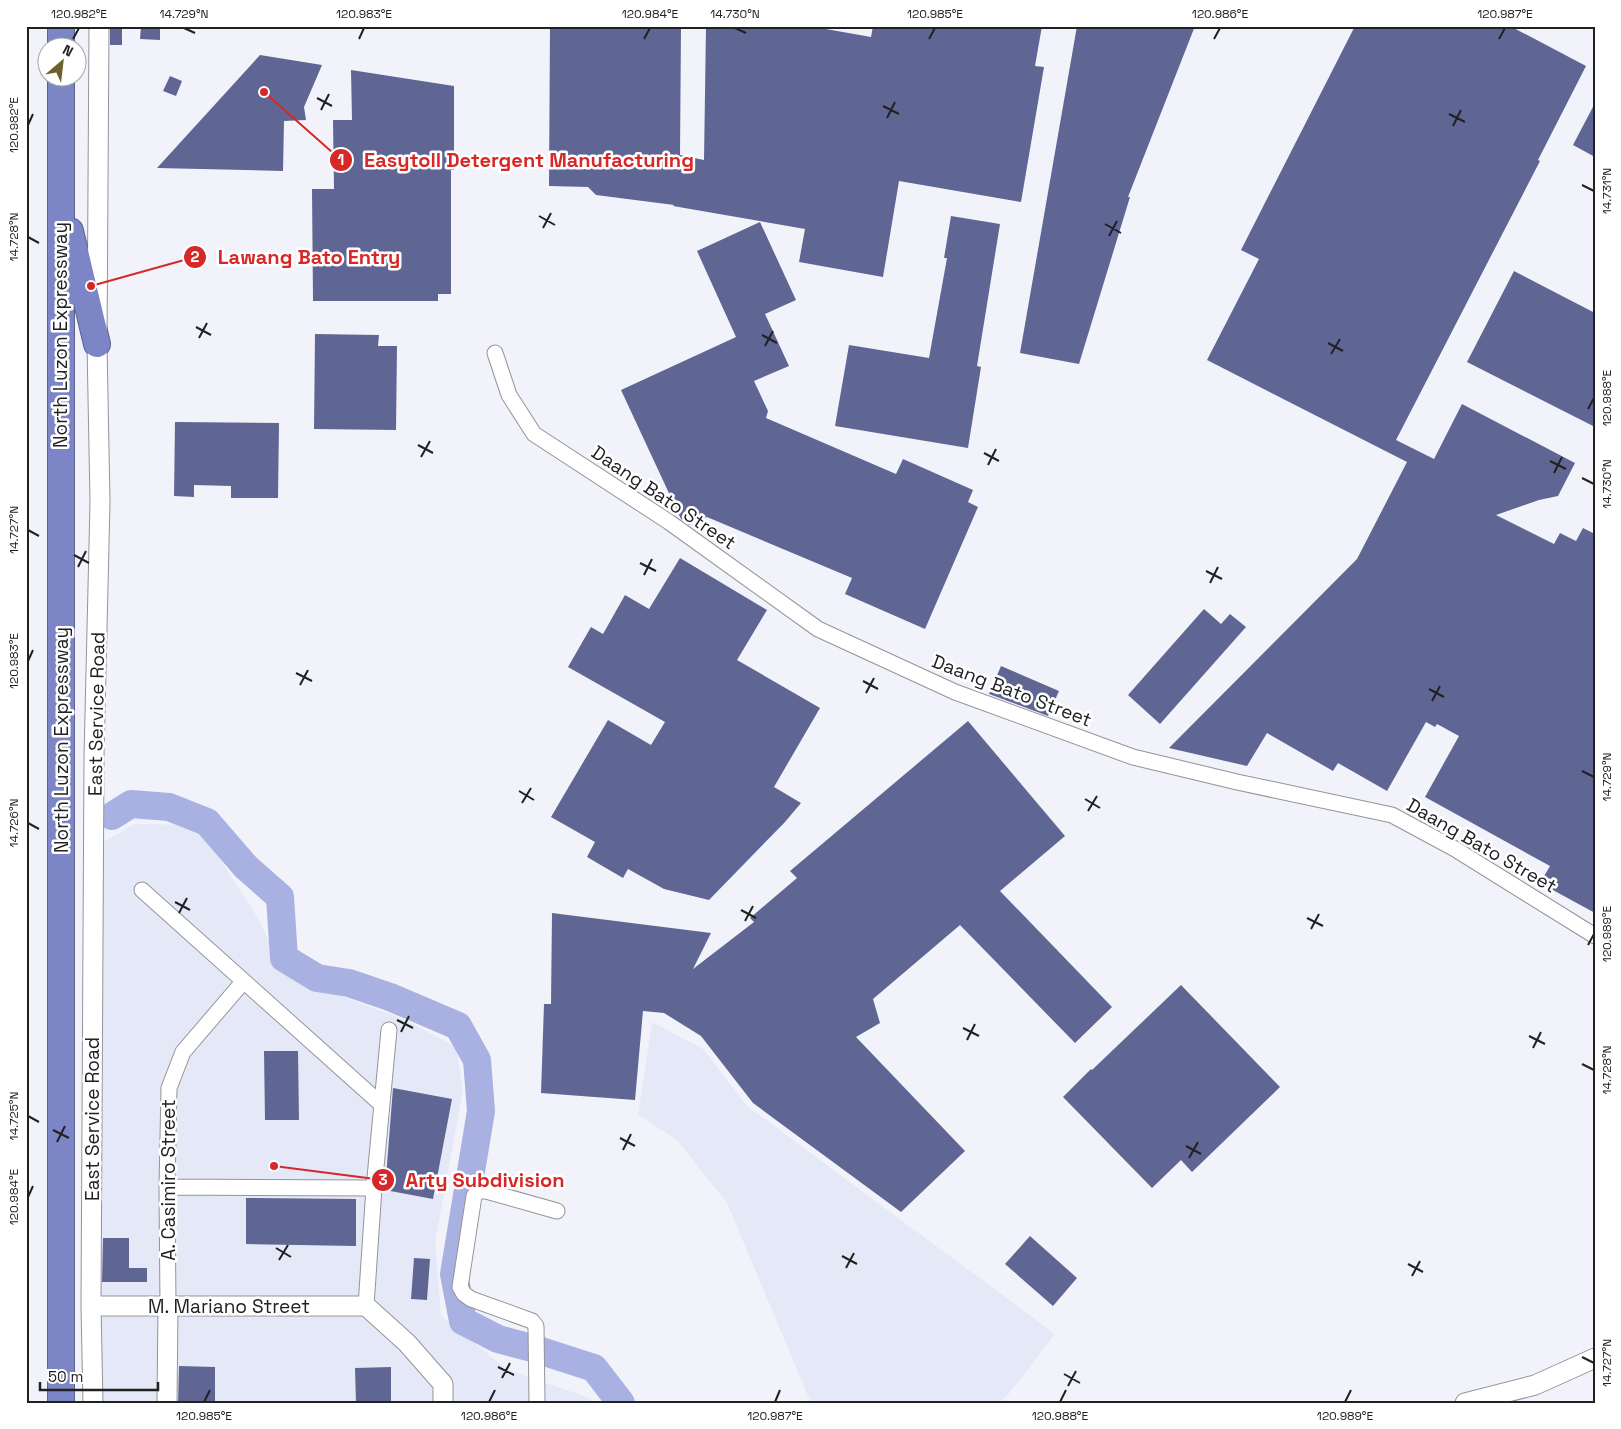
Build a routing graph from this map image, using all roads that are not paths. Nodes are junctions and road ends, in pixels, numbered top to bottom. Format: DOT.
graph roads {
  1 [pos="99,26"];
  2 [pos="61,88"];
  3 [pos="60,187"];
  4 [pos="97,344"];
  5 [pos="495,353"];
  6 [pos="142,890"];
  7 [pos="1595,936"];
  8 [pos="244,982"];
  9 [pos="389,1030"];
  10 [pos="382,1105"];
  11 [pos="167,1186"];
  12 [pos="374,1188"];
  13 [pos="557,1211"];
  14 [pos="91,1306"];
  15 [pos="168,1306"];
  16 [pos="366,1306"];
  17 [pos="1595,1358"];
  18 [pos="61,1403"];
  19 [pos="93,1403"];
  20 [pos="167,1403"];
  21 [pos="443,1403"];
  22 [pos="537,1403"];
  23 [pos="1465,1403"];
  1 -- 4 [label="street, East Service Road"];
  2 -- 3 [label="highway, North Luzon Expressway"];
  3 -- 4 [label="highway"];
  3 -- 18 [label="highway, North Luzon Expressway"];
  4 -- 14 [label="street, East Service Road"];
  5 -- 7 [label="street, Daang Bato Street"];
  6 -- 8 [label="street"];
  8 -- 10 [label="street"];
  8 -- 11 [label="street, A. Casimiro Street"];
  9 -- 10 [label="street"];
  10 -- 12 [label="street"];
  11 -- 12 [label="street"];
  11 -- 15 [label="street, A. Casimiro Street"];
  12 -- 16 [label="street"];
  13 -- 22 [label="street"];
  14 -- 15 [label="street, M. Mariano Street"];
  14 -- 19 [label="street, East Service Road"];
  15 -- 16 [label="street, M. Mariano Street"];
  15 -- 20 [label="street, A. Casimiro Street"];
  16 -- 21 [label="street"];
  17 -- 23 [label="street"];
}
